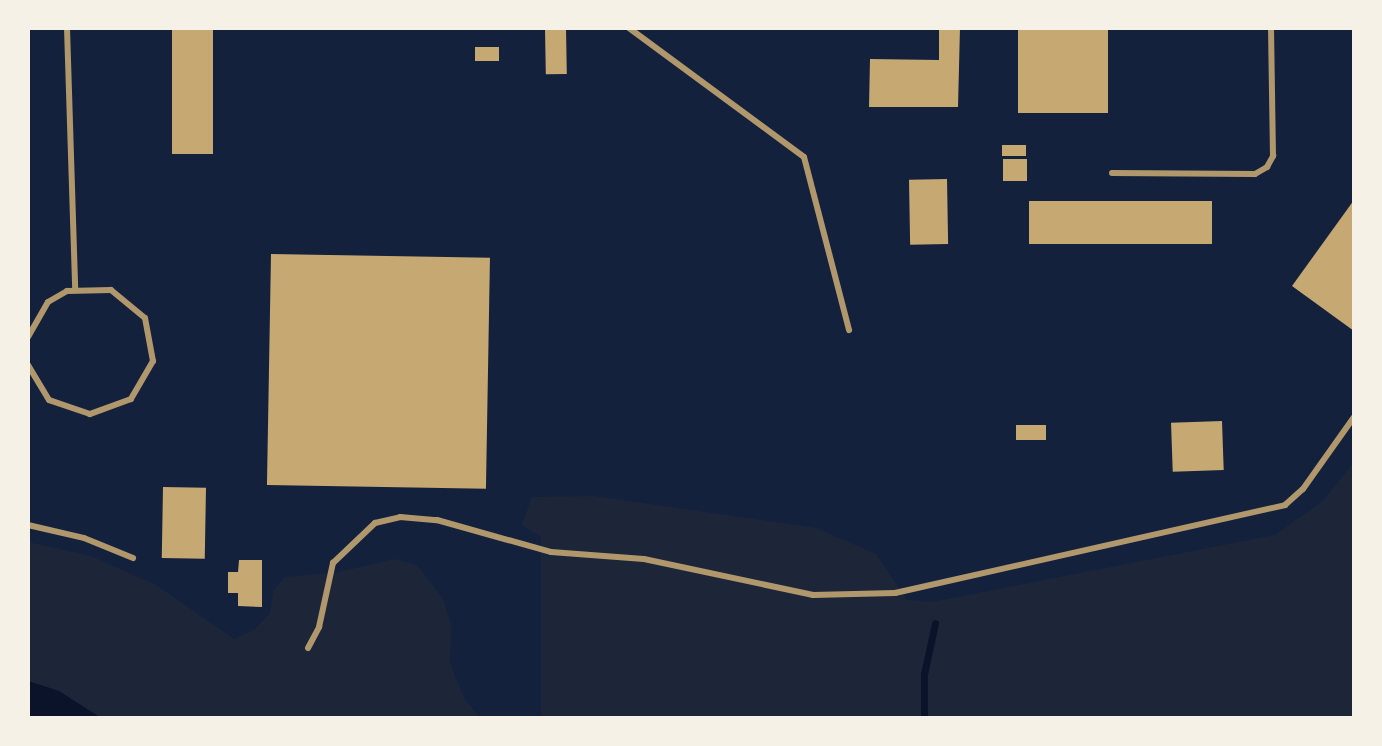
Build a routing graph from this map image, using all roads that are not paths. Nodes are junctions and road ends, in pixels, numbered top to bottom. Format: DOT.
graph roads {
  1 [pos="67,28"];
  2 [pos="629,28"];
  3 [pos="1271,28"];
  4 [pos="1112,173"];
  5 [pos="75,289"];
  6 [pos="849,330"];
  7 [pos="28,337"];
  8 [pos="28,365"];
  9 [pos="1354,417"];
  10 [pos="28,525"];
  11 [pos="133,558"];
  12 [pos="308,648"];
  1 -- 5 [label="lane"];
  2 -- 6 [label="lane"];
  3 -- 4 [label="lane"];
  5 -- 7 [label="lane"];
  5 -- 8 [label="lane"];
  9 -- 12 [label="lane"];
  10 -- 11 [label="lane"];
}
